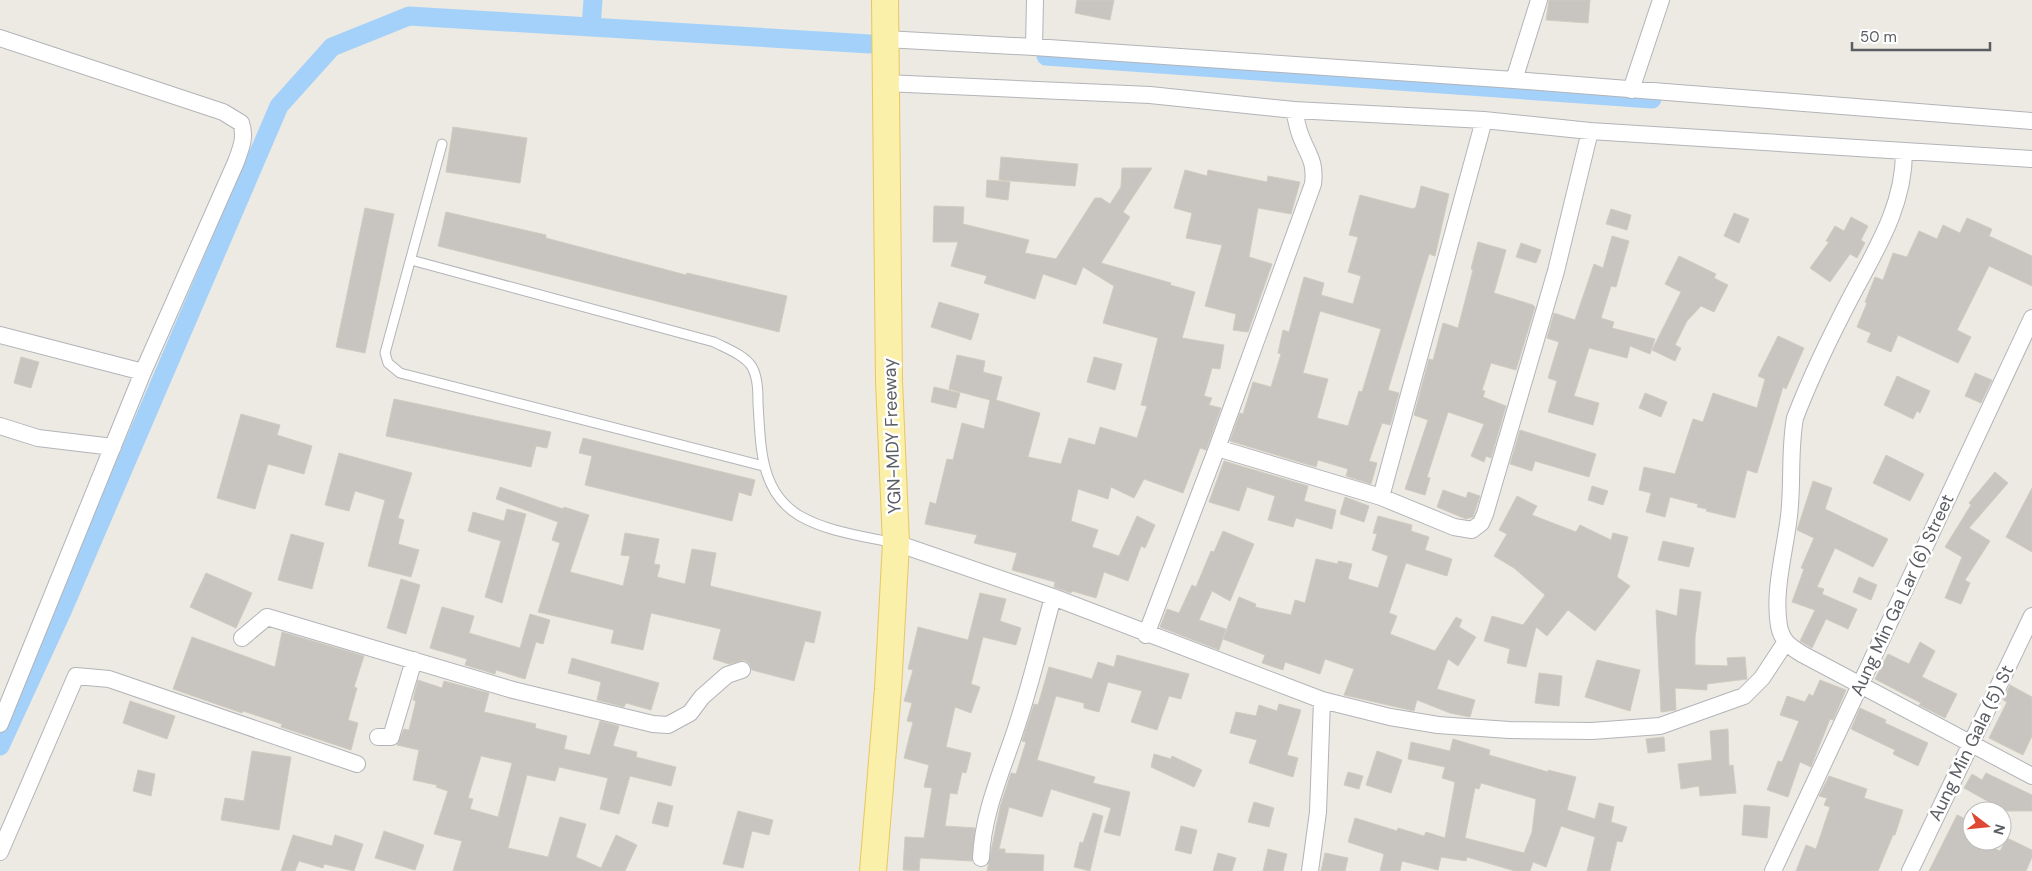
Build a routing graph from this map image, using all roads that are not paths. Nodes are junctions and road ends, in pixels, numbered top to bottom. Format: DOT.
graph roads {
  1 [pos="885,0"];
  2 [pos="1035,0"];
  3 [pos="1539,0"];
  4 [pos="1661,0"];
  5 [pos="0,38"];
  6 [pos="885,40"];
  7 [pos="1034,47"];
  8 [pos="1514,80"];
  9 [pos="885,83"];
  10 [pos="1631,90"];
  11 [pos="1294,110"];
  12 [pos="1484,120"];
  13 [pos="2032,121"];
  14 [pos="1590,131"];
  15 [pos="442,144"];
  16 [pos="1904,152"];
  17 [pos="2032,159"];
  18 [pos="410,260"];
  19 [pos="2032,318"];
  20 [pos="0,335"];
  21 [pos="143,372"];
  22 [pos="0,426"];
  23 [pos="113,447"];
  24 [pos="1217,448"];
  25 [pos="763,466"];
  26 [pos="1381,497"];
  27 [pos="896,543"];
  28 [pos="1053,597"];
  29 [pos="2032,616"];
  30 [pos="1146,634"];
  31 [pos="242,638"];
  32 [pos="1785,643"];
  33 [pos="414,660"];
  34 [pos="742,670"];
  35 [pos="1860,685"];
  36 [pos="1322,700"];
  37 [pos="0,724"];
  38 [pos="378,737"];
  39 [pos="1971,744"];
  40 [pos="356,764"];
  41 [pos="2032,776"];
  42 [pos="0,852"];
  43 [pos="981,858"];
  44 [pos="873,871"];
  45 [pos="1310,871"];
  46 [pos="1773,871"];
  47 [pos="1910,871"];
  1 -- 6 [label="main road, YGN-MDY Freeway"];
  2 -- 7 [label="street"];
  3 -- 8 [label="street"];
  4 -- 10 [label="street"];
  5 -- 21 [label="street"];
  6 -- 7 [label="street"];
  6 -- 9 [label="main road, YGN-MDY Freeway"];
  7 -- 8 [label="street"];
  8 -- 10 [label="street"];
  9 -- 11 [label="street"];
  9 -- 27 [label="main road, YGN-MDY Freeway"];
  10 -- 13 [label="street"];
  11 -- 12 [label="street"];
  11 -- 24 [label="street"];
  12 -- 14 [label="street"];
  12 -- 26 [label="street"];
  14 -- 16 [label="street"];
  14 -- 26 [label="street"];
  15 -- 18 [label="lane"];
  16 -- 17 [label="street"];
  16 -- 32 [label="street"];
  18 -- 25 [label="lane"];
  18 -- 25 [label="lane"];
  19 -- 35 [label="street, Aung Min Ga Lar (6) Street"];
  20 -- 21 [label="street"];
  21 -- 23 [label="street"];
  22 -- 23 [label="street"];
  23 -- 37 [label="street"];
  24 -- 26 [label="street"];
  24 -- 30 [label="street"];
  25 -- 27 [label="lane"];
  27 -- 28 [label="street"];
  27 -- 44 [label="main road, YGN-MDY Freeway"];
  28 -- 30 [label="street"];
  28 -- 43 [label="street"];
  29 -- 39 [label="street, Aung Min Gala (5) St"];
  30 -- 36 [label="street"];
  31 -- 33 [label="street"];
  32 -- 35 [label="street"];
  32 -- 36 [label="street"];
  33 -- 34 [label="street"];
  33 -- 38 [label="street"];
  35 -- 39 [label="street"];
  35 -- 46 [label="street, Aung Min Ga Lar (6) Street"];
  36 -- 45 [label="street"];
  39 -- 41 [label="street"];
  39 -- 47 [label="street, Aung Min Gala (5) St"];
  40 -- 42 [label="street"];
}
